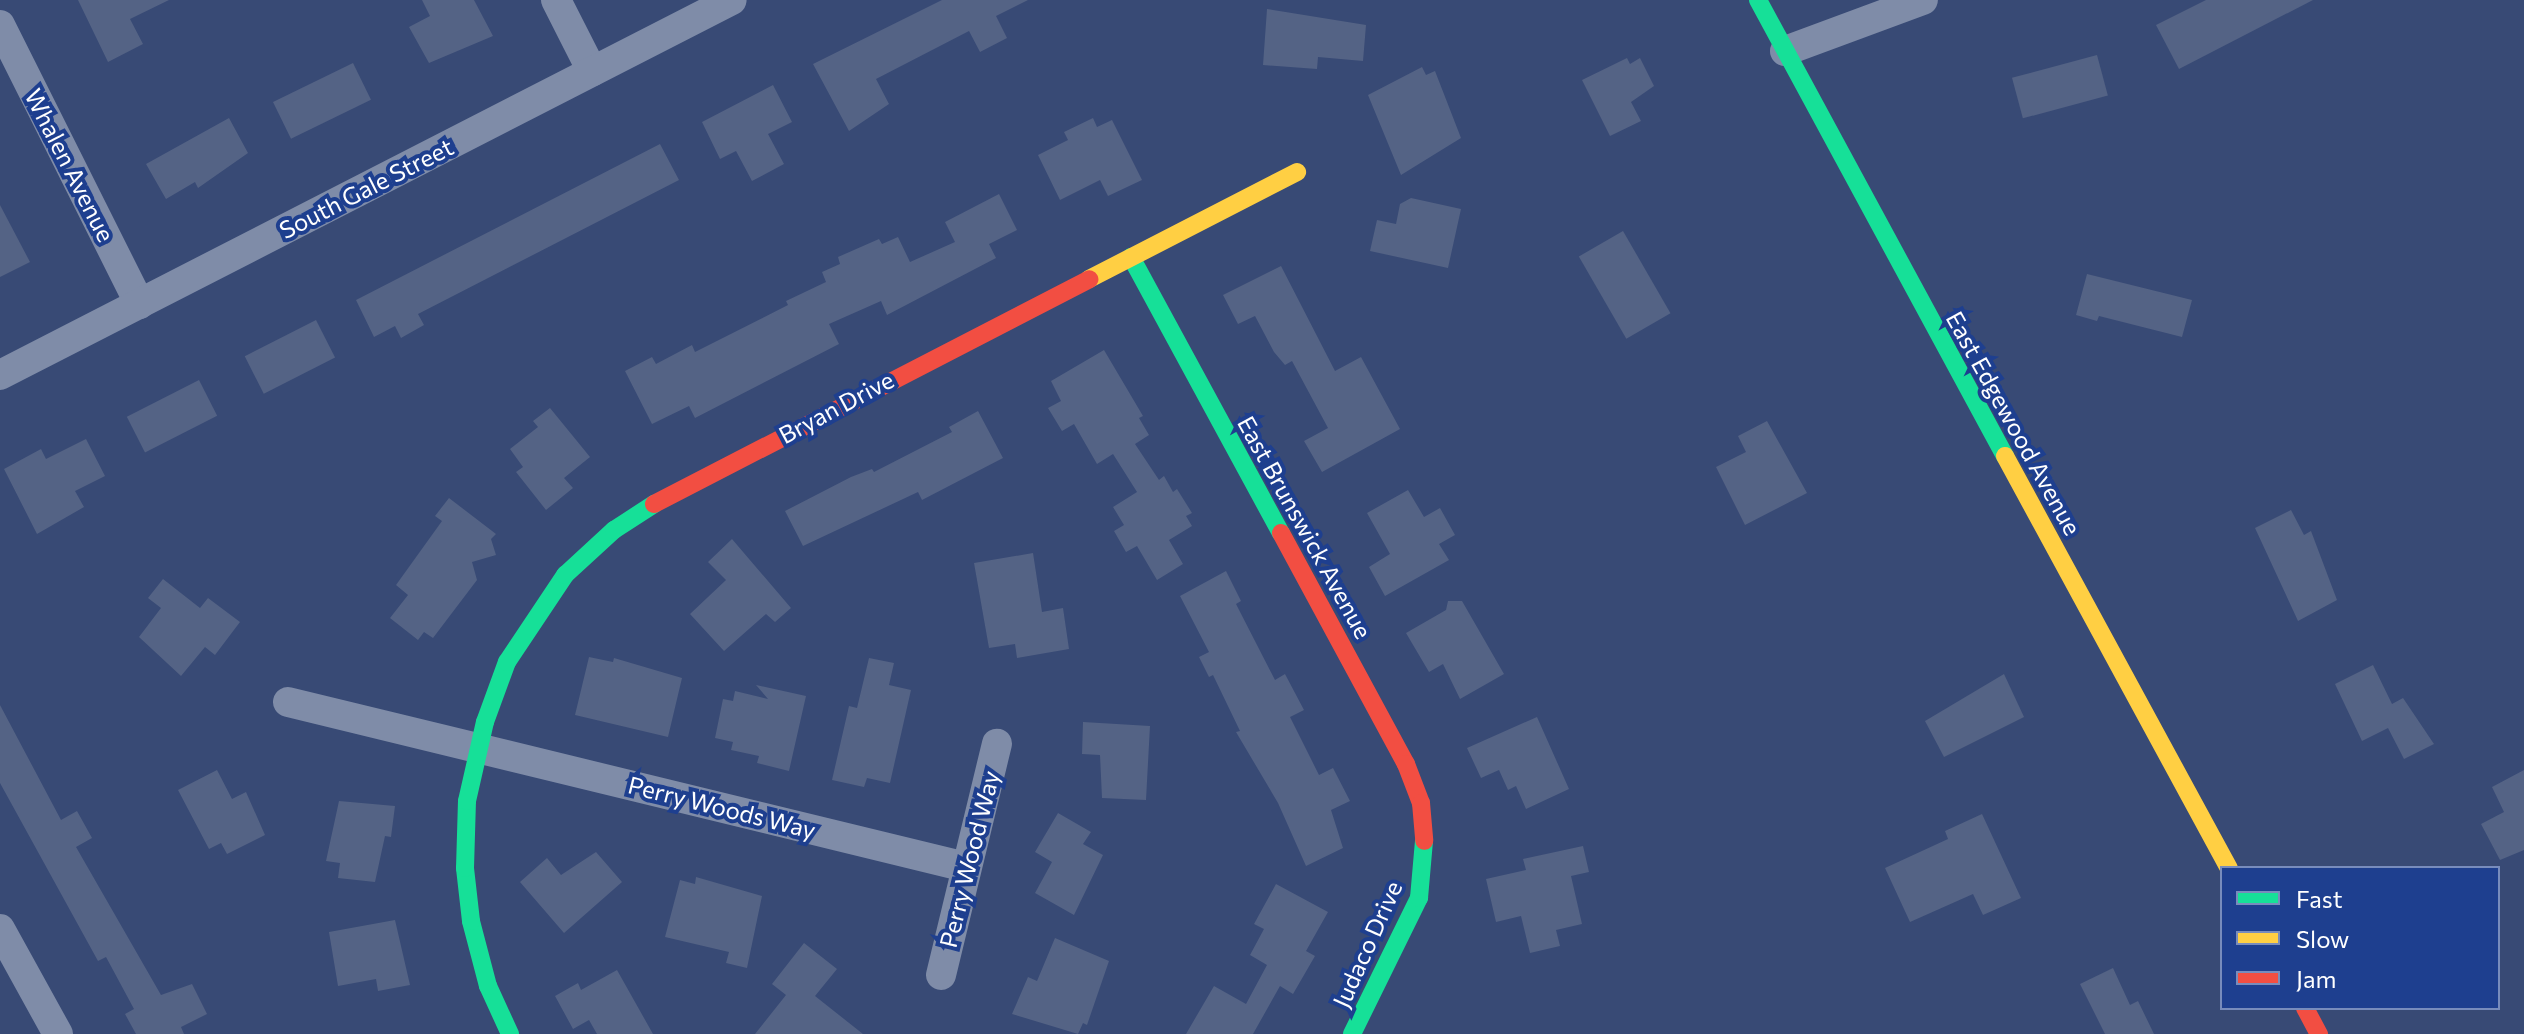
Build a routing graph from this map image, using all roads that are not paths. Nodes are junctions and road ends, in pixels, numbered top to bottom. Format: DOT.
graph roads {
  1 [pos="556,0"];
  2 [pos="732,0"];
  3 [pos="1758,0"];
  4 [pos="1923,0"];
  5 [pos="0,25"];
  6 [pos="1785,51"];
  7 [pos="592,71"];
  8 [pos="1297,172"];
  9 [pos="1131,257"];
  10 [pos="140,304"];
  11 [pos="0,375"];
  12 [pos="288,702"];
  13 [pos="997,744"];
  14 [pos="479,748"];
  15 [pos="1425,825"];
  16 [pos="2228,866"];
  17 [pos="966,867"];
  18 [pos="0,929"];
  19 [pos="941,975"];
  20 [pos="2306,1010"];
  21 [pos="58,1034"];
  22 [pos="510,1034"];
  23 [pos="1352,1034"];
  24 [pos="2319,1034"];
  1 -- 7 [label="street"];
  2 -- 7 [label="street, South Gale Street"];
  3 -- 6 [label="street, East Edgewood Avenue"];
  4 -- 6 [label="street"];
  5 -- 10 [label="street, Whalen Avenue"];
  6 -- 16 [label="street, East Edgewood Avenue"];
  7 -- 10 [label="street, South Gale Street"];
  8 -- 9 [label="street, Bryan Drive"];
  9 -- 14 [label="street, Bryan Drive"];
  9 -- 15 [label="street, East Brunswick Avenue"];
  10 -- 11 [label="street, South Gale Street"];
  12 -- 14 [label="street, Perry Woods Way"];
  13 -- 17 [label="street, Perry Wood Way"];
  14 -- 17 [label="street, Perry Woods Way"];
  14 -- 22 [label="street"];
  15 -- 23 [label="street, Judaco Drive"];
  17 -- 19 [label="street, Perry Wood Way"];
  18 -- 21 [label="street"];
  20 -- 24 [label="street"];
}
